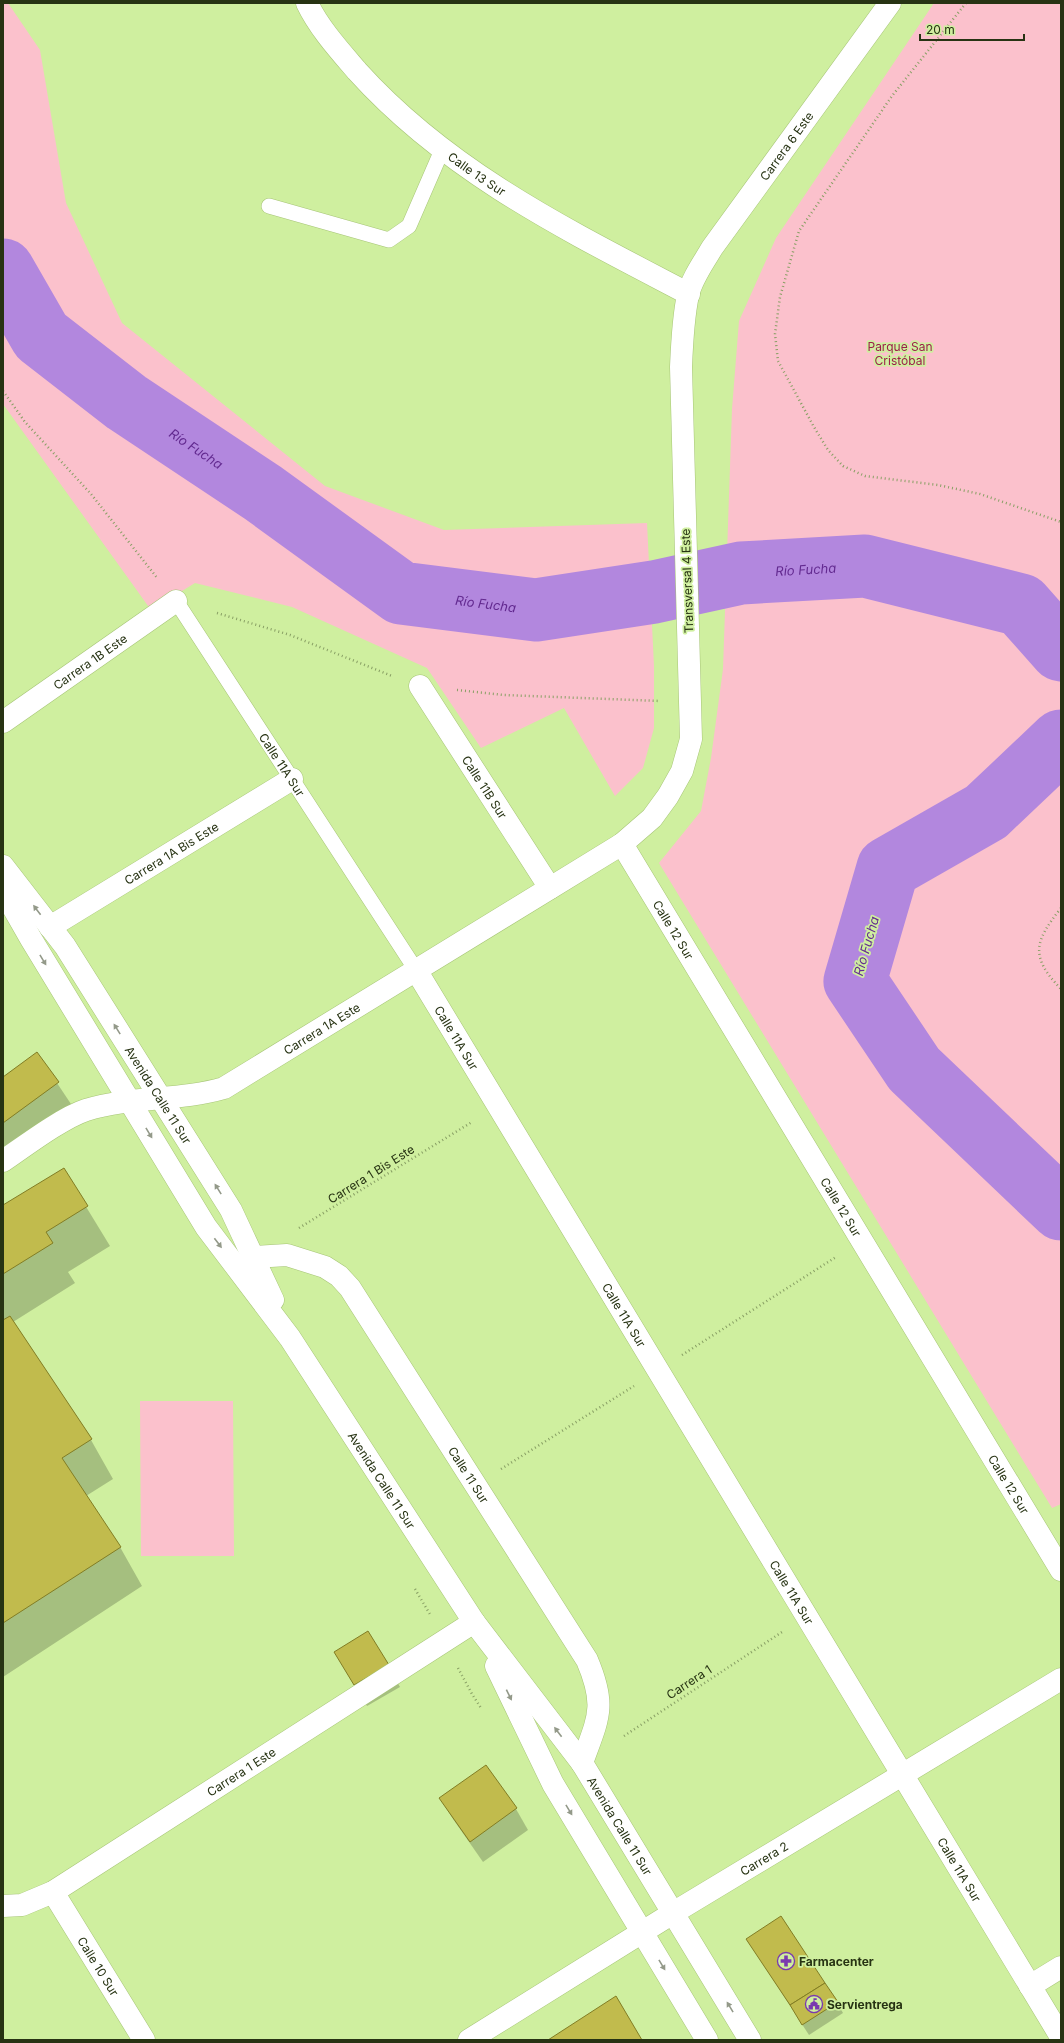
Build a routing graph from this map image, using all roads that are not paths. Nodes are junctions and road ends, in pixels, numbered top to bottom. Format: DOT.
graph roads {
  1 [pos="307,3"];
  2 [pos="890,3"];
  3 [pos="442,150"];
  4 [pos="269,206"];
  5 [pos="689,294"];
  6 [pos="176,601"];
  7 [pos="420,686"];
  8 [pos="3,722"];
  9 [pos="292,779"];
  10 [pos="622,844"];
  11 [pos="3,866"];
  12 [pos="550,888"];
  13 [pos="3,890"];
  14 [pos="50,927"];
  15 [pos="416,970"];
  16 [pos="161,1098"];
  17 [pos="129,1100"];
  18 [pos="3,1161"];
  19 [pos="253,1257"];
  20 [pos="290,1338"];
  21 [pos="1061,1570"];
  22 [pos="474,1622"];
  23 [pos="1061,1678"];
  24 [pos="582,1763"];
  25 [pos="902,1774"];
  26 [pos="53,1892"];
  27 [pos="3,1906"];
  28 [pos="673,1913"];
  29 [pos="642,1932"];
  30 [pos="1061,1967"];
  31 [pos="1030,1986"];
  32 [pos="1061,2037"];
  33 [pos="144,2040"];
  34 [pos="469,2040"];
  35 [pos="707,2040"];
  36 [pos="750,2040"];
  1 -- 3 [label="street, Calle 13 Sur"];
  2 -- 5 [label="street, Carrera 6 Este"];
  3 -- 4 [label="lane"];
  3 -- 5 [label="street, Calle 13 Sur"];
  5 -- 10 [label="street, Transversal 4 Este"];
  6 -- 8 [label="street, Carrera 1B Este"];
  6 -- 9 [label="lane, Calle 11A Sur"];
  7 -- 12 [label="street, Calle 11B Sur"];
  9 -- 14 [label="street, Carrera 1A Bis Este"];
  9 -- 15 [label="lane, Calle 11A Sur"];
  10 -- 12 [label="street, Carrera 1A Este"];
  10 -- 21 [label="street, Calle 12 Sur"];
  14 -- 11 [label="street, Avenida Calle 11 Sur, one-way"];
  12 -- 15 [label="street, Carrera 1A Este"];
  13 -- 17 [label="street, Avenida Calle 11 Sur, one-way"];
  16 -- 14 [label="street, Avenida Calle 11 Sur, one-way"];
  15 -- 16 [label="street, Carrera 1A Este"];
  15 -- 25 [label="street, Calle 11A Sur"];
  16 -- 17 [label="street, Carrera 1A Este"];
  19 -- 16 [label="street, Avenida Calle 11 Sur, one-way"];
  17 -- 18 [label="street, Carrera 1A Este"];
  17 -- 20 [label="street, Avenida Calle 11 Sur, one-way"];
  19 -- 20 [label="street, Avenida Calle 11 Sur"];
  19 -- 24 [label="street, Calle 11 Sur"];
  20 -- 22 [label="street, Avenida Calle 11 Sur"];
  24 -- 22 [label="street, Avenida Calle 11 Sur, one-way"];
  22 -- 26 [label="street, Carrera 1 Este"];
  22 -- 29 [label="street, Avenida Calle 11 Sur, one-way"];
  23 -- 25 [label="street, Carrera 2"];
  24 -- 28 [label="street, Avenida Calle 11 Sur"];
  25 -- 28 [label="street, Carrera 2"];
  25 -- 31 [label="street, Calle 11A Sur"];
  26 -- 27 [label="street, Carrera 1 Este"];
  26 -- 33 [label="street, Calle 10 Sur"];
  28 -- 29 [label="street, Carrera 2"];
  36 -- 28 [label="street, Avenida Calle 11 Sur, one-way"];
  29 -- 34 [label="street, Carrera 2"];
  29 -- 35 [label="street, Avenida Calle 11 Sur, one-way"];
  30 -- 31 [label="street"];
  31 -- 32 [label="street, Calle 11A Sur"];
}
